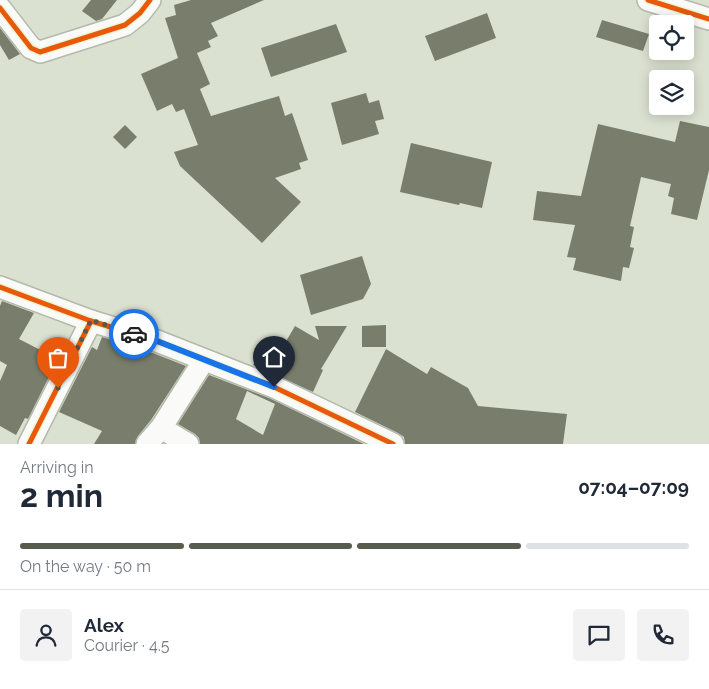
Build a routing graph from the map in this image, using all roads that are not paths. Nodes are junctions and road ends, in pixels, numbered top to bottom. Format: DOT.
graph roads {
  1 [pos="150,0"];
  2 [pos="648,0"];
  3 [pos="0,8"];
  4 [pos="709,18"];
  5 [pos="0,287"];
  6 [pos="91,320"];
  7 [pos="204,360"];
  8 [pos="161,428"];
  9 [pos="34,442"];
  10 [pos="147,444"];
  11 [pos="188,444"];
  12 [pos="393,444"];
  1 -- 3 [label="street"];
  2 -- 4 [label="street"];
  5 -- 6 [label="street"];
  6 -- 7 [label="street"];
  6 -- 9 [label="street"];
  7 -- 8 [label="street"];
  7 -- 12 [label="street"];
  8 -- 10 [label="street"];
  8 -- 11 [label="street"];
}
